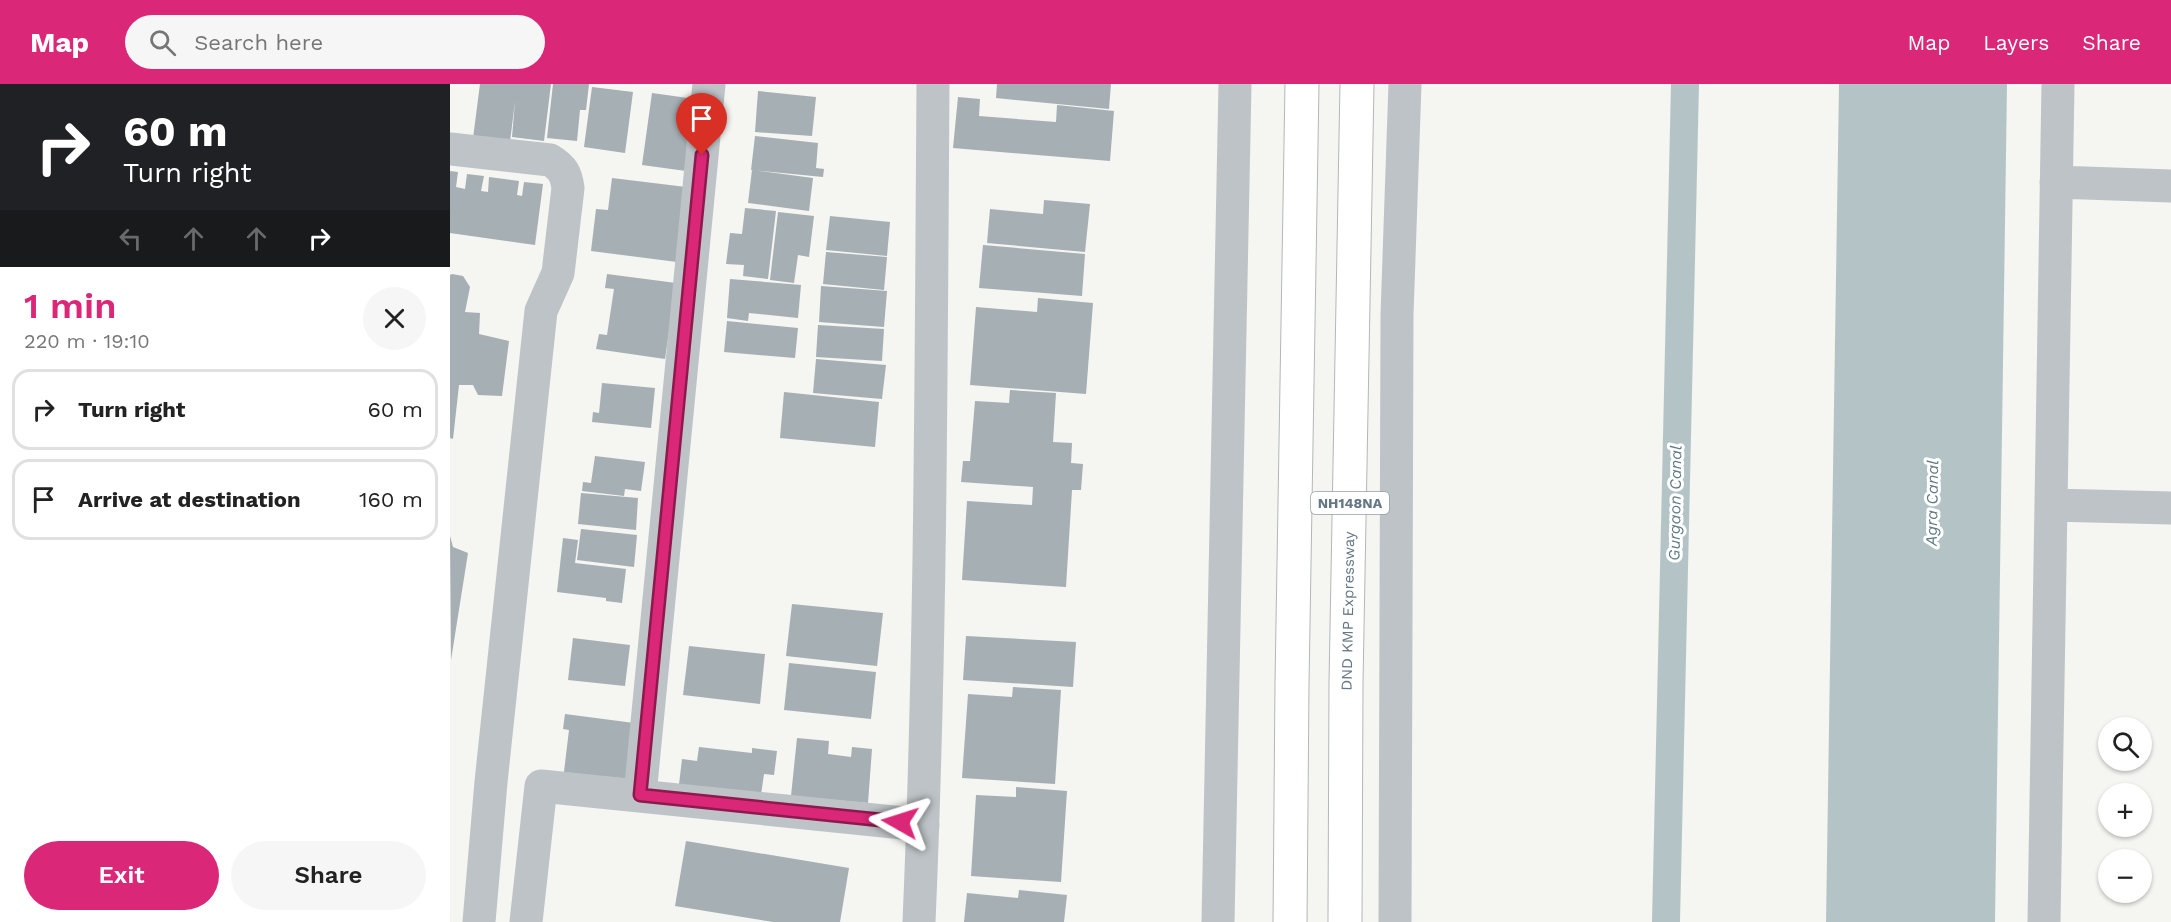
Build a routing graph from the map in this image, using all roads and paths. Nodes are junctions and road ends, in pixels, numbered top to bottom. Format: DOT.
graph roads {
  1 [pos="709,84"];
  2 [pos="933,84"];
  3 [pos="1235,84"];
  4 [pos="1302,84"];
  5 [pos="1358,84"];
  6 [pos="1405,84"];
  7 [pos="2058,84"];
  8 [pos="450,149"];
  9 [pos="2056,182"];
  10 [pos="2171,186"];
  11 [pos="2051,505"];
  12 [pos="2171,508"];
  13 [pos="640,795"];
  14 [pos="923,825"];
  15 [pos="478,922"];
  16 [pos="526,922"];
  17 [pos="919,922"];
  18 [pos="1218,922"];
  19 [pos="1290,922"];
  20 [pos="1345,922"];
  21 [pos="1395,922"];
  22 [pos="2044,922"];
  1 -- 13 [label="street"];
  2 -- 14 [label="street"];
  3 -- 18 [label="street"];
  4 -- 19 [label="highway, NH148NA"];
  5 -- 20 [label="highway, DND KMP Expressway / NH148NA"];
  6 -- 21 [label="street"];
  7 -- 9 [label="street"];
  8 -- 15 [label="street"];
  9 -- 10 [label="street"];
  9 -- 11 [label="street"];
  11 -- 12 [label="street"];
  11 -- 22 [label="street"];
  13 -- 14 [label="street"];
  13 -- 16 [label="street"];
  14 -- 17 [label="street"];
}
